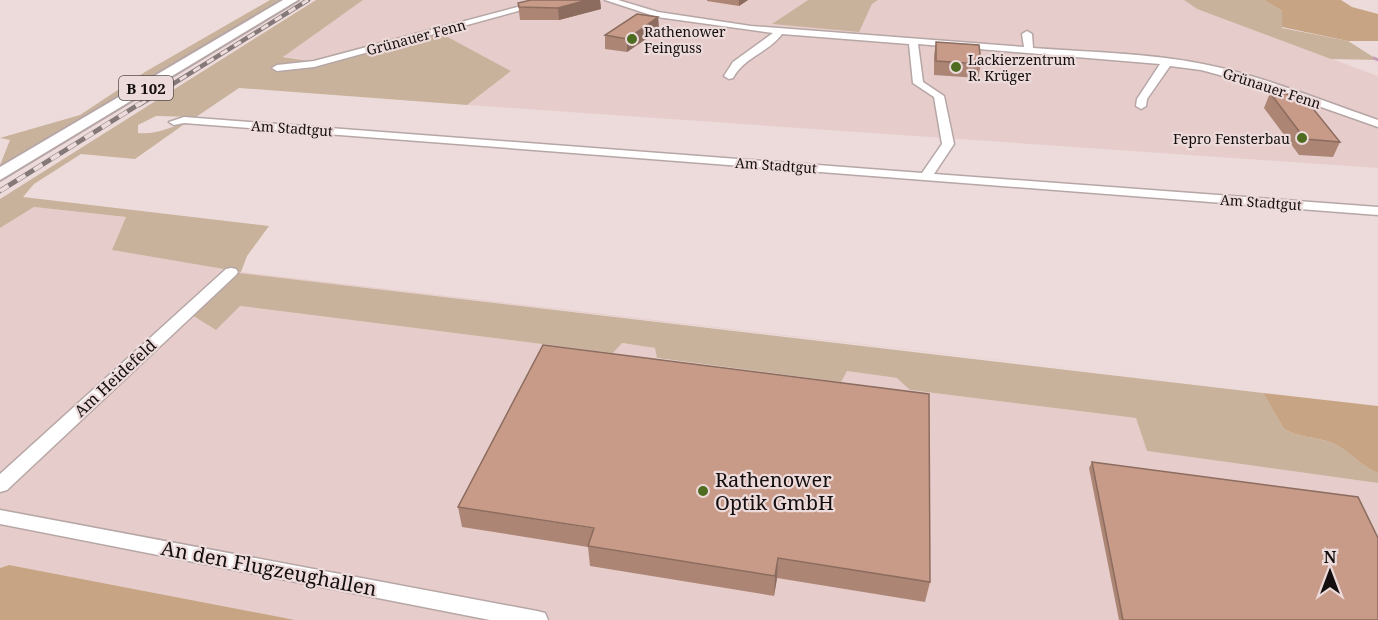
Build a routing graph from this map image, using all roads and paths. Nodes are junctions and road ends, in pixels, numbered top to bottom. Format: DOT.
graph roads {
  1 [pos="292,0"];
  2 [pos="554,0"];
  3 [pos="609,0"];
  4 [pos="779,32"];
  5 [pos="1027,34"];
  6 [pos="913,41"];
  7 [pos="1029,50"];
  8 [pos="1164,61"];
  9 [pos="277,68"];
  10 [pos="729,76"];
  11 [pos="1141,106"];
  12 [pos="174,122"];
  13 [pos="1378,124"];
  14 [pos="0,175"];
  15 [pos="927,176"];
  16 [pos="1378,211"];
  17 [pos="231,272"];
  18 [pos="0,485"];
  19 [pos="0,517"];
  20 [pos="537,620"];
  1 -- 14 [label="main road, B 102"];
  2 -- 9 [label="street, Grünauer Fenn"];
  3 -- 4 [label="street, Grünauer Fenn"];
  4 -- 6 [label="street, Grünauer Fenn"];
  4 -- 10 [label="street"];
  5 -- 7 [label="street"];
  6 -- 7 [label="street, Grünauer Fenn"];
  6 -- 15 [label="street"];
  7 -- 8 [label="street, Grünauer Fenn"];
  8 -- 11 [label="street"];
  8 -- 13 [label="street, Grünauer Fenn"];
  12 -- 15 [label="street, Am Stadtgut"];
  15 -- 16 [label="street, Am Stadtgut"];
  17 -- 18 [label="street, Am Heidefeld"];
  19 -- 20 [label="street, An den Flugzeughallen"];
}
